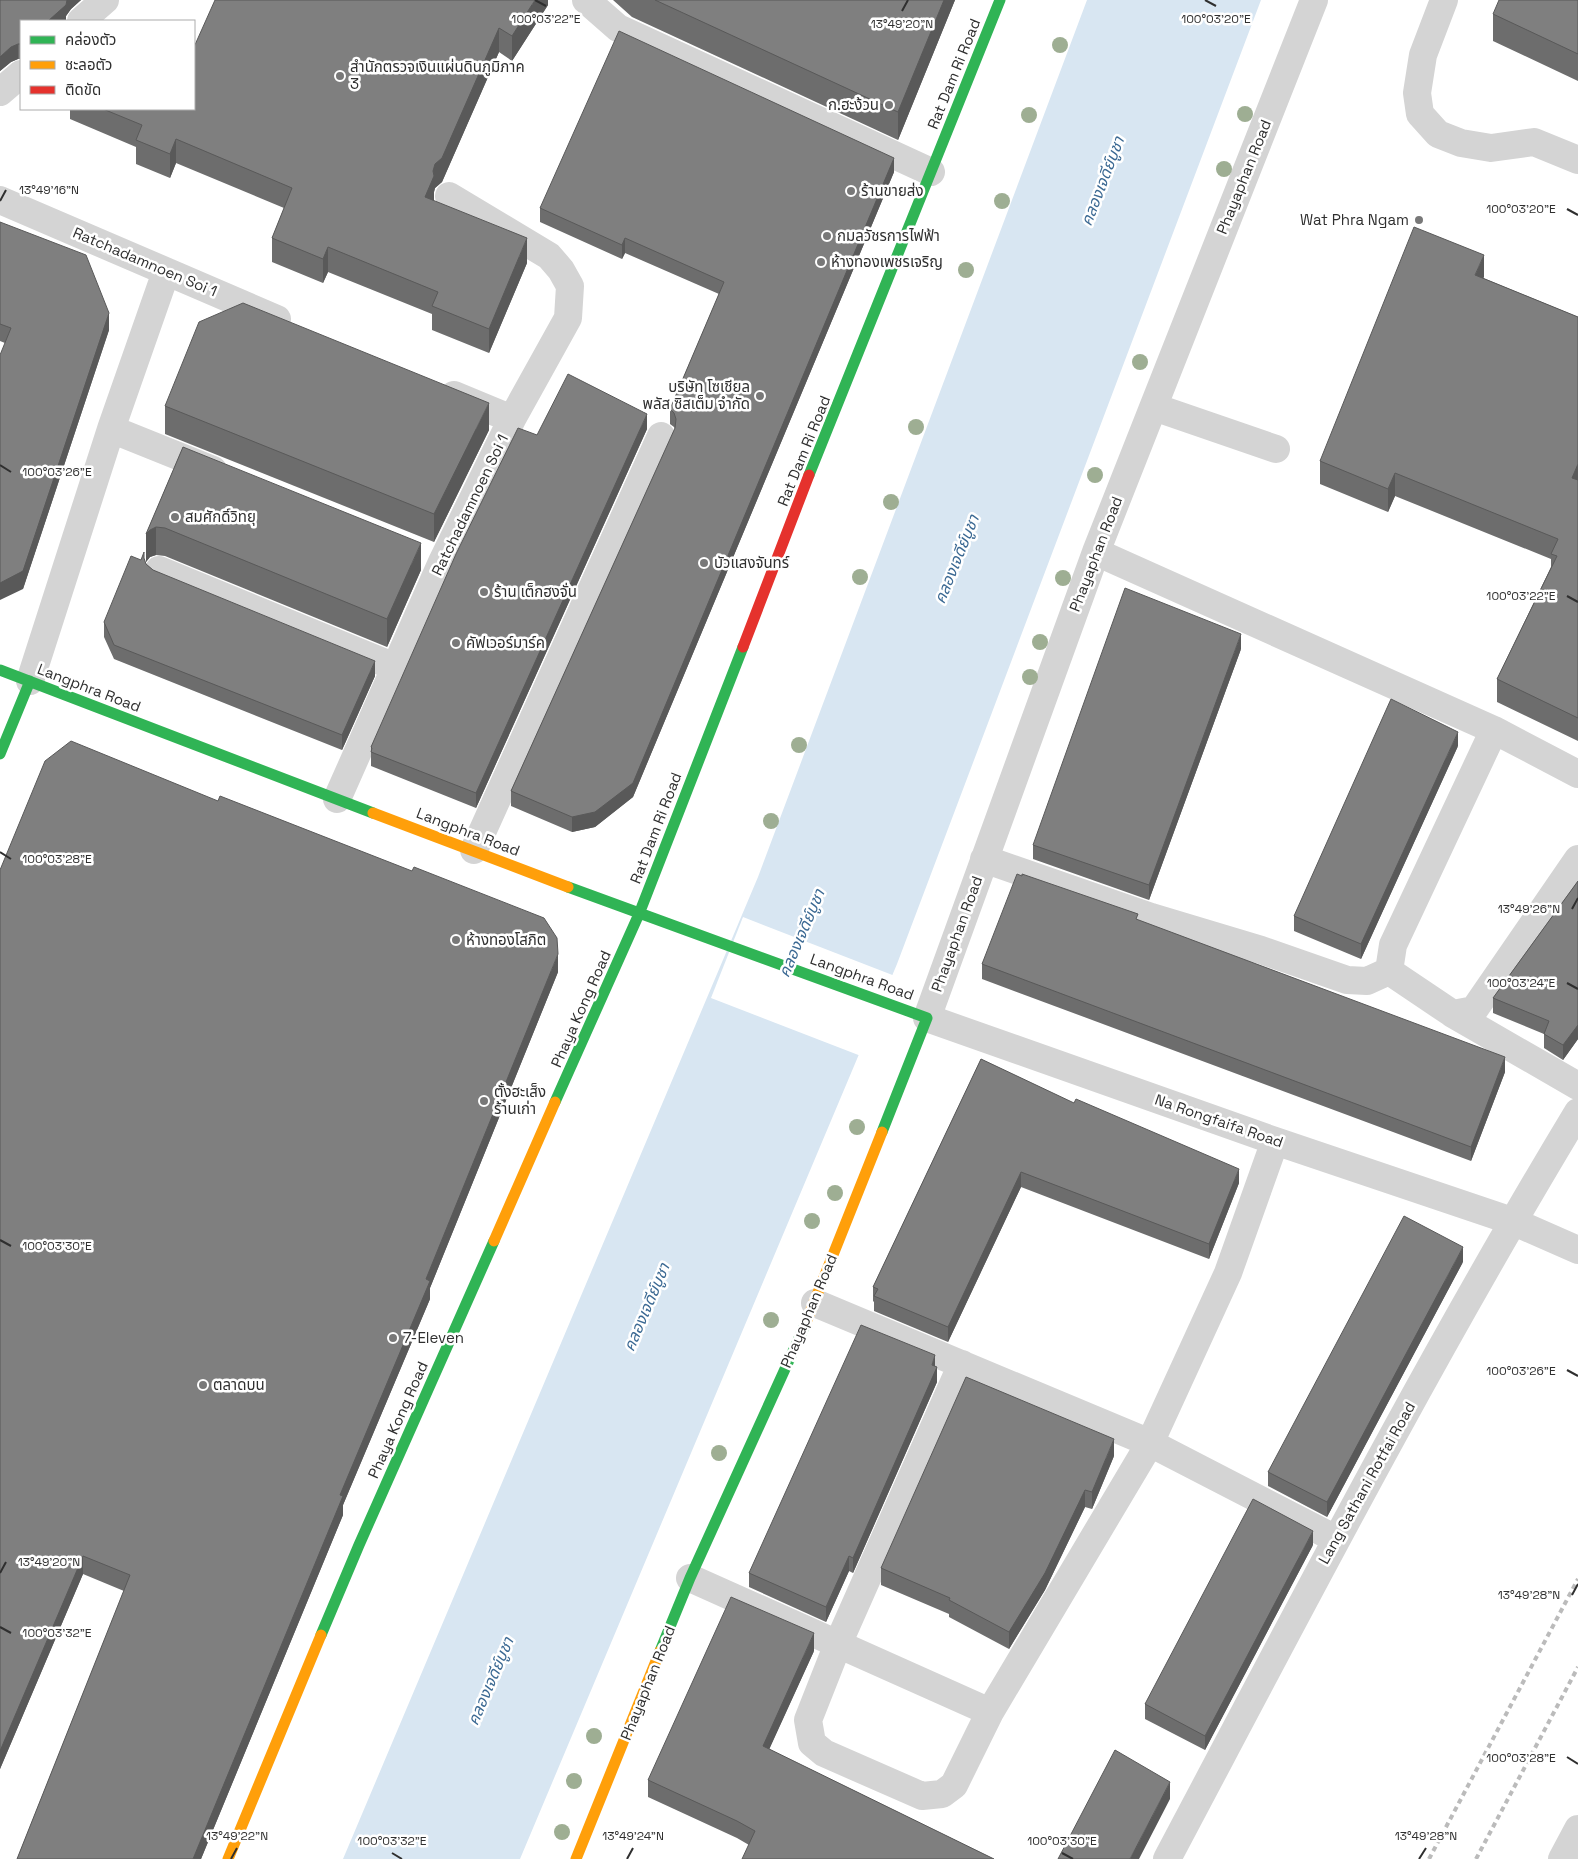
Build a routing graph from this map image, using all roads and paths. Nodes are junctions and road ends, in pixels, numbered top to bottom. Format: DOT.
graph roads {
  1 [pos="105,0"];
  2 [pos="586,0"];
  3 [pos="1000,0"];
  4 [pos="1314,0"];
  5 [pos="1444,0"];
  6 [pos="82,20"];
  7 [pos="20,75"];
  8 [pos="0,92"];
  9 [pos="1578,160"];
  10 [pos="931,172"];
  11 [pos="449,196"];
  12 [pos="0,200"];
  13 [pos="166,272"];
  14 [pos="303,330"];
  15 [pos="431,385"];
  16 [pos="1154,407"];
  17 [pos="512,419"];
  18 [pos="112,428"];
  19 [pos="661,436"];
  20 [pos="1276,449"];
  21 [pos="240,480"];
  22 [pos="1096,552"];
  23 [pos="159,570"];
  24 [pos="395,667"];
  25 [pos="0,670"];
  26 [pos="30,681"];
  27 [pos="1494,730"];
  28 [pos="0,754"];
  29 [pos="1578,774"];
  30 [pos="337,799"];
  31 [pos="474,850"];
  32 [pos="984,859"];
  33 [pos="1578,860"];
  34 [pos="639,914"];
  35 [pos="1388,971"];
  36 [pos="1453,1014"];
  37 [pos="926,1018"];
  38 [pos="1578,1086"];
  39 [pos="1578,1112"];
  40 [pos="1275,1141"];
  41 [pos="1512,1221"];
  42 [pos="1578,1250"];
  43 [pos="815,1303"];
  44 [pos="962,1364"];
  45 [pos="1150,1442"];
  46 [pos="1336,1539"];
  47 [pos="690,1578"];
  48 [pos="838,1644"];
  49 [pos="990,1712"];
  50 [pos="1578,1829"];
  51 [pos="228,1859"];
  52 [pos="576,1859"];
  53 [pos="1167,1859"];
  54 [pos="1562,1859"];
  1 -- 6 [label="street"];
  2 -- 10 [label="street"];
  3 -- 10 [label="street, Rat Dam Ri Road"];
  4 -- 16 [label="street, Phayaphan Road"];
  5 -- 9 [label="street"];
  7 -- 8 [label="street"];
  10 -- 34 [label="street, Rat Dam Ri Road"];
  11 -- 17 [label="street"];
  12 -- 13 [label="street, Ratchadamnoen Soi 1"];
  13 -- 14 [label="street, Ratchadamnoen Soi 1"];
  13 -- 18 [label="street"];
  15 -- 17 [label="street, Ratchadamnoen Soi 1"];
  16 -- 20 [label="street"];
  16 -- 22 [label="street, Phayaphan Road"];
  17 -- 24 [label="street, Ratchadamnoen Soi 1"];
  18 -- 21 [label="street"];
  18 -- 26 [label="street"];
  19 -- 31 [label="street"];
  22 -- 27 [label="street"];
  22 -- 32 [label="street, Phayaphan Road"];
  23 -- 24 [label="street"];
  24 -- 30 [label="street, Ratchadamnoen Soi 1"];
  25 -- 26 [label="street, Langphra Road"];
  26 -- 28 [label="street"];
  26 -- 30 [label="street, Langphra Road"];
  27 -- 29 [label="street"];
  27 -- 35 [label="street"];
  30 -- 31 [label="street, Langphra Road"];
  31 -- 34 [label="street, Langphra Road"];
  32 -- 35 [label="street"];
  32 -- 37 [label="street, Phayaphan Road"];
  33 -- 36 [label="street"];
  34 -- 37 [label="street, Langphra Road"];
  34 -- 51 [label="street, Phaya Kong Road"];
  35 -- 36 [label="street"];
  36 -- 38 [label="street"];
  37 -- 40 [label="street, Na Rongfaifa Road"];
  37 -- 43 [label="street, Phayaphan Road"];
  39 -- 41 [label="street, Lang Sathani Rotfai Road"];
  40 -- 41 [label="street, Na Rongfaifa Road"];
  40 -- 45 [label="street"];
  41 -- 42 [label="street, Na Rongfaifa Road"];
  41 -- 46 [label="street, Lang Sathani Rotfai Road"];
  43 -- 44 [label="street"];
  43 -- 47 [label="street, Phayaphan Road"];
  44 -- 45 [label="street"];
  44 -- 48 [label="street"];
  45 -- 46 [label="street"];
  45 -- 49 [label="street"];
  46 -- 53 [label="street, Lang Sathani Rotfai Road"];
  47 -- 48 [label="street"];
  47 -- 52 [label="street, Phayaphan Road"];
  48 -- 49 [label="street"];
  48 -- 49 [label="street"];
  50 -- 54 [label="street"];
}
